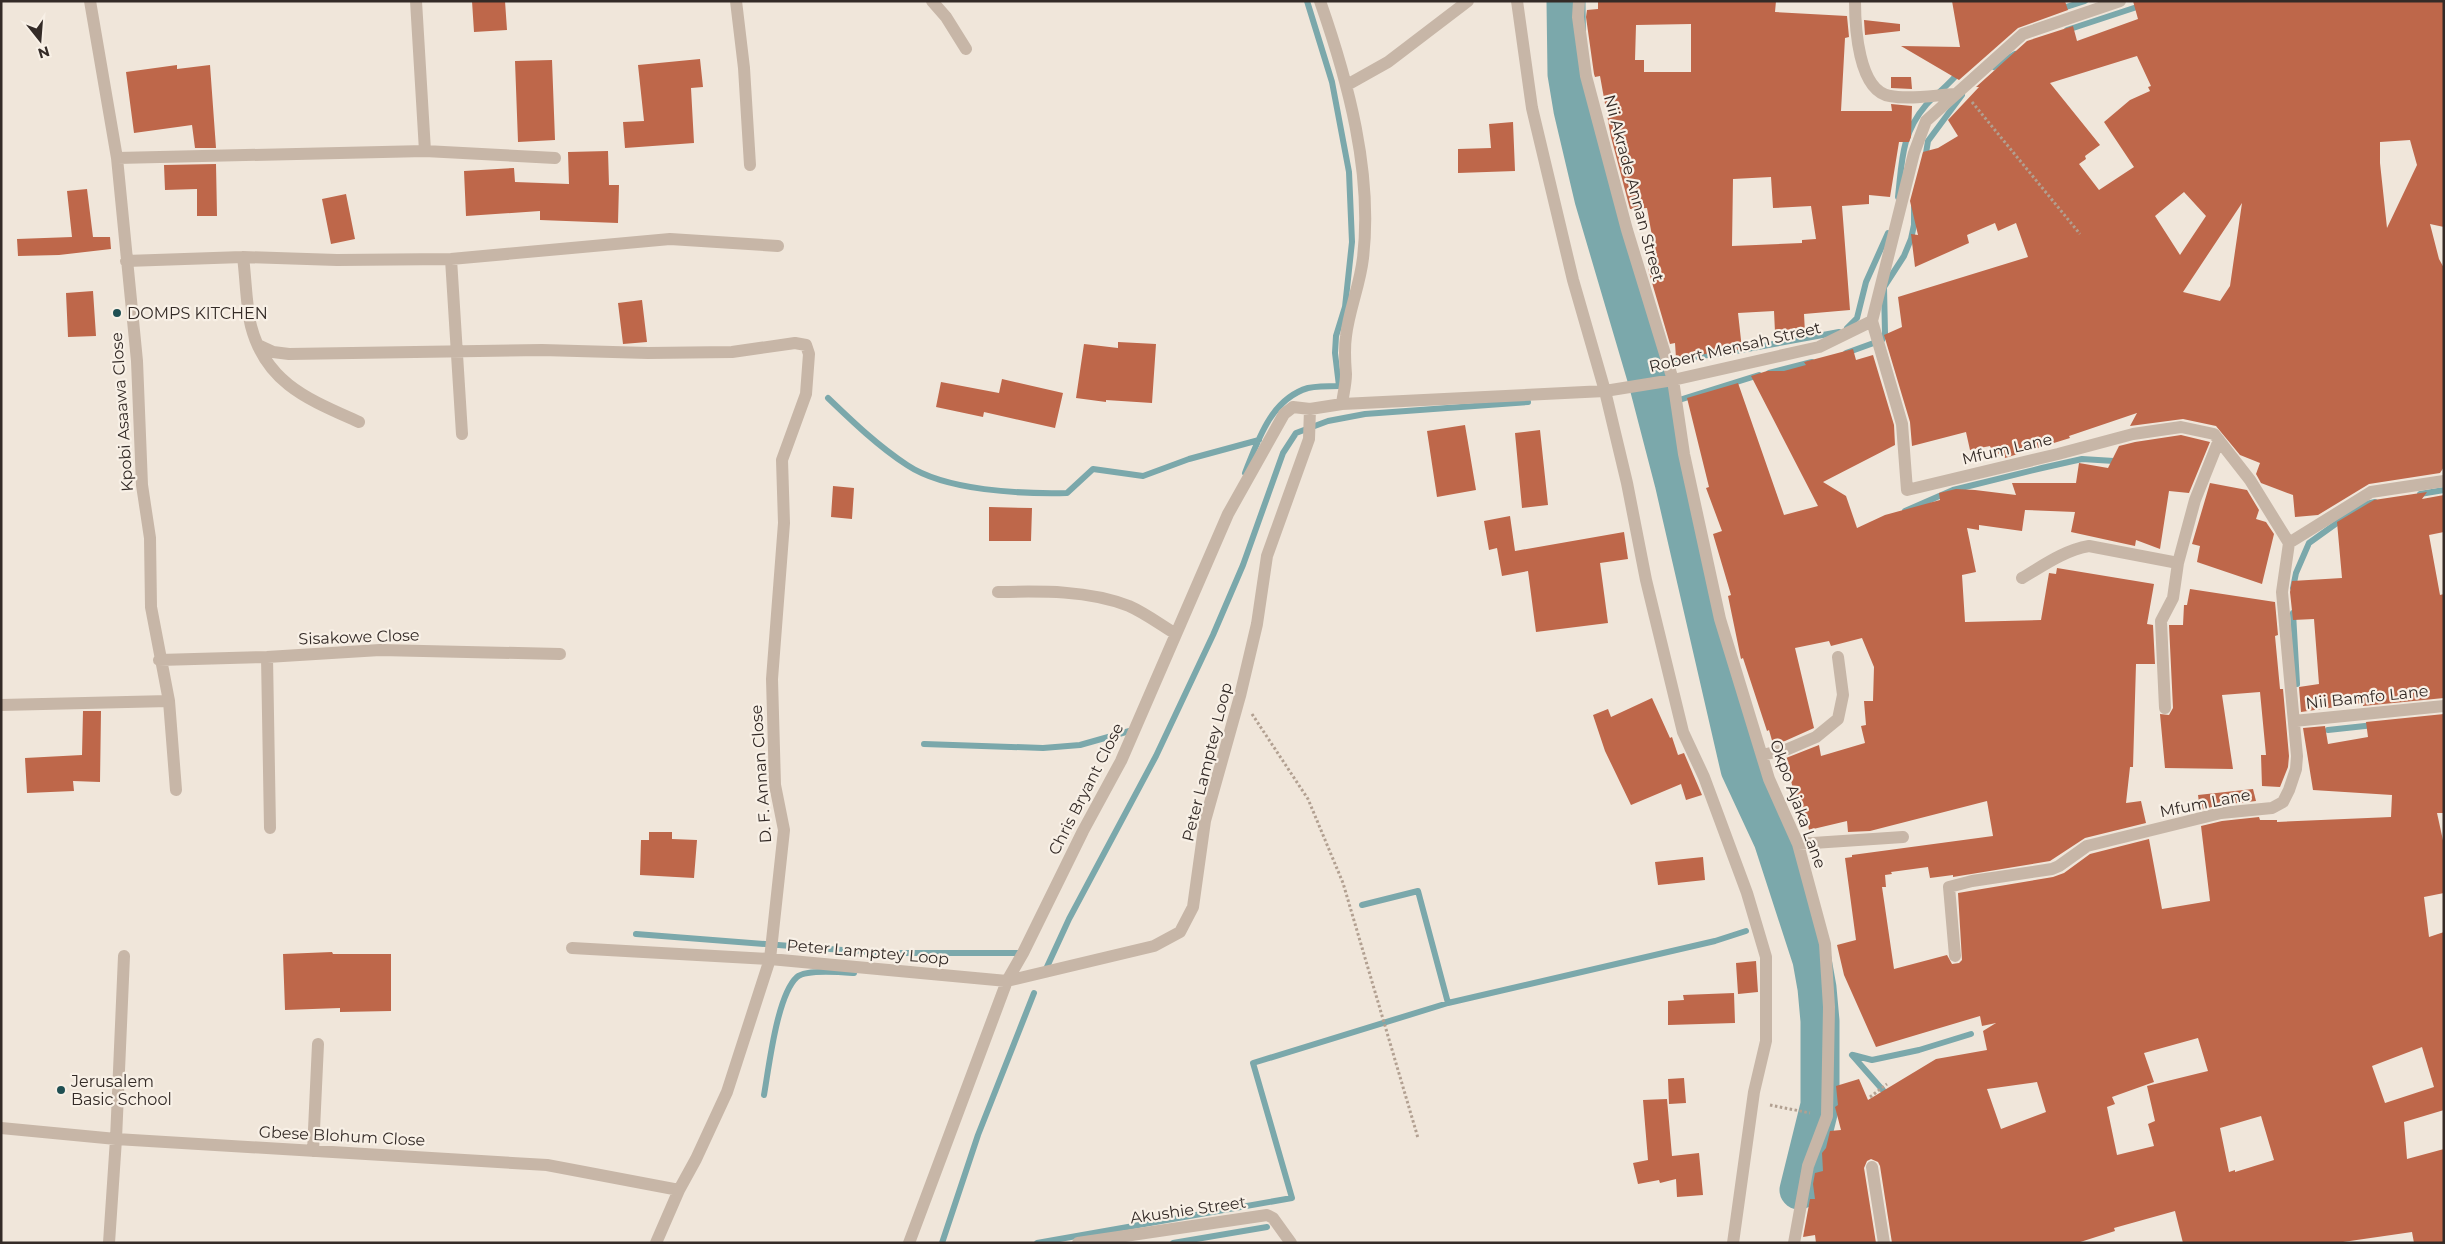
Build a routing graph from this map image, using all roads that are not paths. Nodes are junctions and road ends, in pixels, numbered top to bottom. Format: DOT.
graph roads {
  1 [pos="90,1"];
  2 [pos="416,1"];
  3 [pos="736,1"];
  4 [pos="932,1"];
  5 [pos="1320,1"];
  6 [pos="1468,1"];
  7 [pos="1516,1"];
  8 [pos="1579,1"];
  9 [pos="1855,1"];
  10 [pos="2120,1"];
  11 [pos="966,49"];
  12 [pos="1347,85"];
  13 [pos="1956,94"];
  14 [pos="425,151"];
  15 [pos="117,158"];
  16 [pos="555,158"];
  17 [pos="750,165"];
  18 [pos="778,246"];
  19 [pos="243,257"];
  20 [pos="451,259"];
  21 [pos="126,261"];
  22 [pos="1872,321"];
  23 [pos="260,346"];
  24 [pos="458,351"];
  25 [pos="1672,380"];
  26 [pos="1605,391"];
  27 [pos="1342,404"];
  28 [pos="1310,408"];
  29 [pos="359,422"];
  30 [pos="462,434"];
  31 [pos="2219,440"];
  32 [pos="2444,481"];
  33 [pos="2289,543"];
  34 [pos="2178,563"];
  35 [pos="2022,578"];
  36 [pos="998,592"];
  37 [pos="1176,634"];
  38 [pos="560,654"];
  39 [pos="267,657"];
  40 [pos="1838,657"];
  41 [pos="159,660"];
  42 [pos="169,701"];
  43 [pos="1,705"];
  44 [pos="2444,706"];
  45 [pos="2165,708"];
  46 [pos="2294,721"];
  47 [pos="1762,755"];
  48 [pos="176,790"];
  49 [pos="270,828"];
  50 [pos="1903,837"];
  51 [pos="1798,844"];
  52 [pos="572,948"];
  53 [pos="124,956"];
  54 [pos="1955,956"];
  55 [pos="770,959"];
  56 [pos="1007,981"];
  57 [pos="318,1044"];
  58 [pos="1,1128"];
  59 [pos="116,1139"];
  60 [pos="313,1151"];
  61 [pos="1872,1167"];
  62 [pos="679,1190"];
  63 [pos="109,1243"];
  64 [pos="656,1243"];
  65 [pos="909,1243"];
  66 [pos="1078,1243"];
  67 [pos="1291,1243"];
  68 [pos="1733,1243"];
  69 [pos="1794,1243"];
  70 [pos="1884,1243"];
  1 -- 15 [label="street, Kpobi Asaawa Close"];
  2 -- 14 [label="street"];
  3 -- 17 [label="street"];
  4 -- 11 [label="street"];
  5 -- 12 [label="street"];
  6 -- 12 [label="street"];
  7 -- 26 [label="street"];
  8 -- 25 [label="street, Nii Akrade Annan Street"];
  9 -- 13 [label="street"];
  10 -- 13 [label="street"];
  12 -- 27 [label="street"];
  13 -- 22 [label="street"];
  14 -- 15 [label="street"];
  14 -- 16 [label="street"];
  15 -- 21 [label="street, Kpobi Asaawa Close"];
  18 -- 20 [label="street"];
  19 -- 20 [label="street"];
  19 -- 21 [label="street"];
  19 -- 23 [label="street"];
  20 -- 24 [label="street"];
  21 -- 41 [label="street, Kpobi Asaawa Close"];
  22 -- 25 [label="street, Robert Mensah Street"];
  22 -- 31 [label="street, Mfum Lane"];
  23 -- 24 [label="street"];
  23 -- 29 [label="street"];
  24 -- 30 [label="street"];
  24 -- 55 [label="street, D. F. Annan Close"];
  25 -- 26 [label="street, Robert Mensah Street"];
  25 -- 47 [label="street, Okpo Ajaka Lane"];
  26 -- 27 [label="street, Robert Mensah Street"];
  26 -- 68 [label="street"];
  27 -- 28 [label="street, Chris Bryant Close"];
  28 -- 37 [label="street, Chris Bryant Close"];
  28 -- 56 [label="street, Peter Lamptey Loop"];
  31 -- 33 [label="street, Mfum Lane"];
  31 -- 34 [label="street"];
  32 -- 33 [label="street"];
  33 -- 46 [label="street, Mfum Lane"];
  34 -- 35 [label="street"];
  34 -- 45 [label="street"];
  36 -- 37 [label="street"];
  37 -- 56 [label="street, Chris Bryant Close"];
  38 -- 39 [label="street, Sisakowe Close"];
  39 -- 41 [label="street, Sisakowe Close"];
  39 -- 49 [label="street"];
  40 -- 47 [label="street"];
  41 -- 42 [label="street, Kpobi Asaawa Close"];
  42 -- 43 [label="street"];
  42 -- 48 [label="street, Kpobi Asaawa Close"];
  44 -- 46 [label="street, Nii Bamfo Lane"];
  46 -- 54 [label="street, Mfum Lane"];
  47 -- 51 [label="street, Okpo Ajaka Lane"];
  50 -- 51 [label="street"];
  51 -- 69 [label="street, Okpo Ajaka Lane"];
  52 -- 55 [label="street, Peter Lamptey Loop"];
  53 -- 59 [label="street"];
  55 -- 56 [label="street, Peter Lamptey Loop"];
  55 -- 62 [label="street, D. F. Annan Close"];
  56 -- 65 [label="street, Chris Bryant Close"];
  57 -- 60 [label="street"];
  58 -- 59 [label="street, Gbese Blohum Close"];
  59 -- 60 [label="street, Gbese Blohum Close"];
  59 -- 63 [label="street"];
  60 -- 62 [label="street, Gbese Blohum Close"];
  61 -- 70 [label="street"];
  62 -- 64 [label="street, D. F. Annan Close"];
  66 -- 67 [label="street, Akushie Street"];
}
